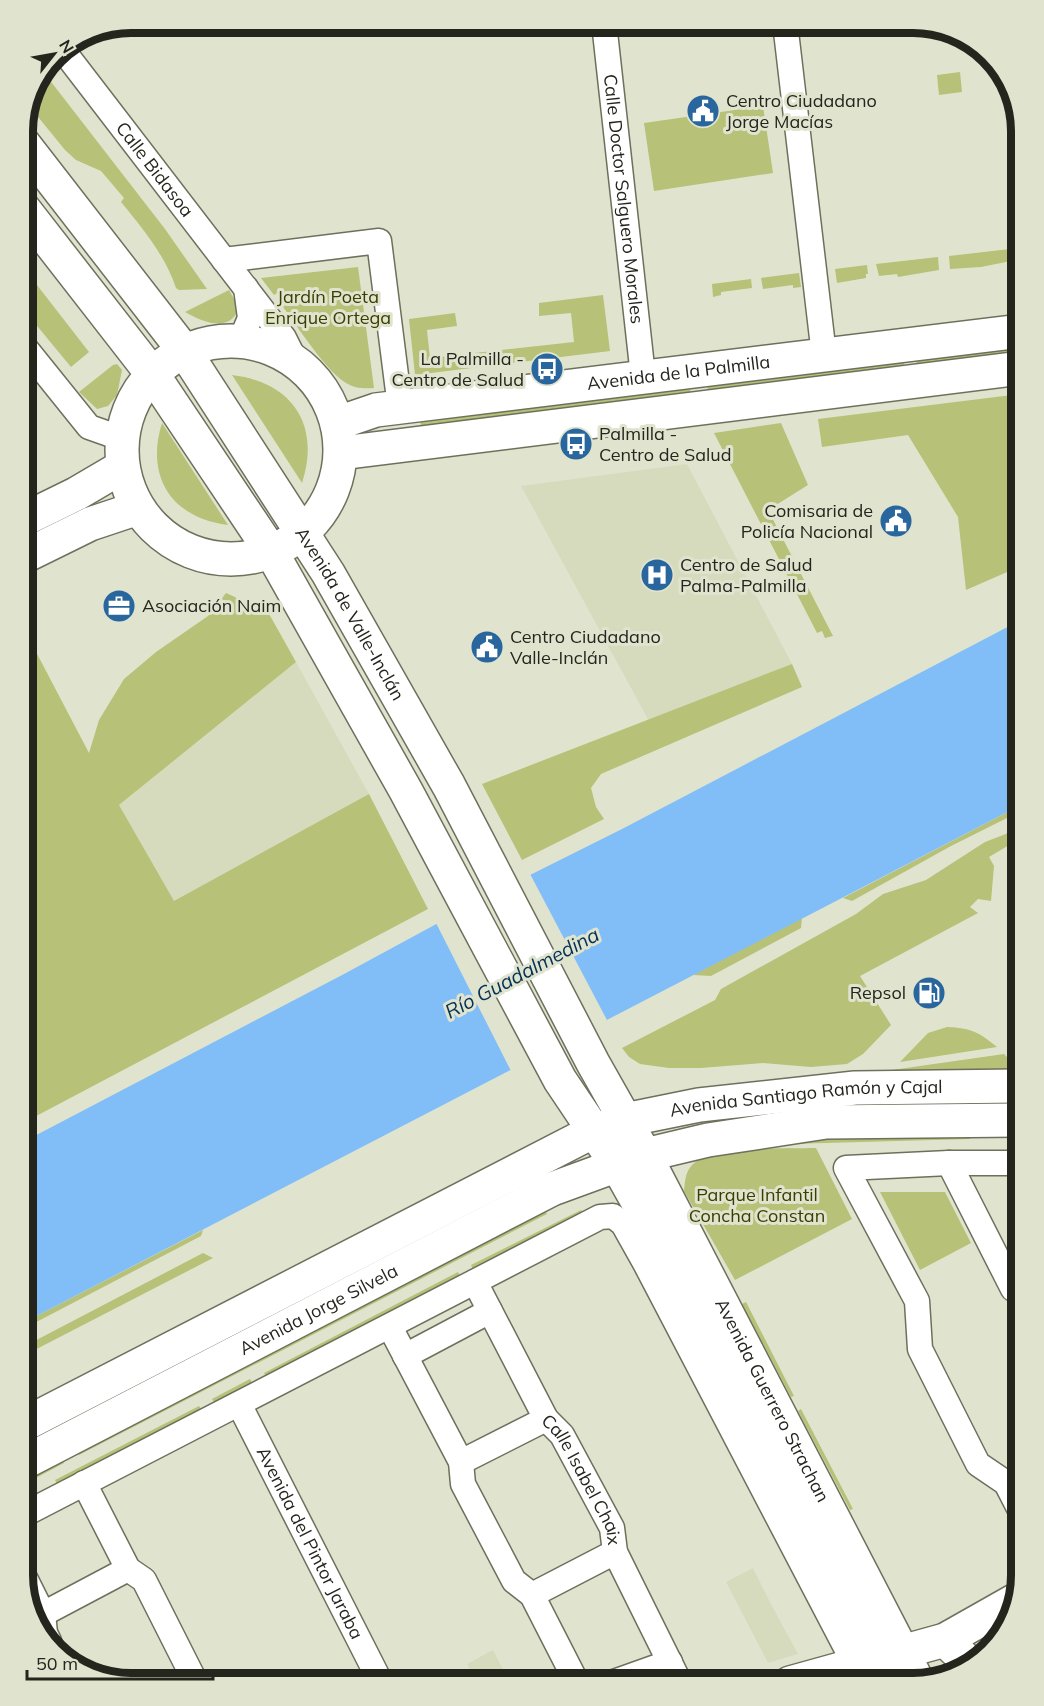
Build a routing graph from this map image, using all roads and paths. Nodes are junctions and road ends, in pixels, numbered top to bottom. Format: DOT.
graph roads {
  1 [pos="605,33"];
  2 [pos="786,33"];
  3 [pos="84,78"];
  4 [pos="33,156"];
  5 [pos="33,221"];
  6 [pos="224,260"];
  7 [pos="246,288"];
  8 [pos="1011,332"];
  9 [pos="240,342"];
  10 [pos="185,351"];
  11 [pos="825,355"];
  12 [pos="33,357"];
  13 [pos="298,366"];
  14 [pos="1011,369"];
  15 [pos="153,375"];
  16 [pos="643,376"];
  17 [pos="400,408"];
  18 [pos="340,438"];
  19 [pos="123,453"];
  20 [pos="138,508"];
  21 [pos="33,515"];
  22 [pos="303,534"];
  23 [pos="33,552"];
  24 [pos="272,553"];
  25 [pos="1011,1086"];
  26 [pos="625,1120"];
  27 [pos="1011,1120"];
  28 [pos="594,1131"];
  29 [pos="631,1160"];
  30 [pos="949,1163"];
  31 [pos="1011,1163"];
  32 [pos="475,1282"];
  33 [pos="1011,1285"];
  34 [pos="490,1311"];
  35 [pos="390,1327"];
  36 [pos="405,1356"];
  37 [pos="238,1404"];
  38 [pos="33,1419"];
  39 [pos="546,1419"];
  40 [pos="33,1457"];
  41 [pos="461,1462"];
  42 [pos="84,1483"];
  43 [pos="1011,1492"];
  44 [pos="33,1509"];
  45 [pos="615,1552"];
  46 [pos="128,1569"];
  47 [pos="532,1595"];
  48 [pos="36,1601"];
  49 [pos="1006,1605"];
  50 [pos="43,1614"];
  51 [pos="44,1619"];
  52 [pos="945,1640"];
  53 [pos="965,1659"];
  54 [pos="874,1669"];
  55 [pos="191,1673"];
  56 [pos="376,1673"];
  57 [pos="572,1673"];
  58 [pos="675,1673"];
  59 [pos="850,1673"];
  1 -- 16 [label="street, Calle Doctor Salguero Morales"];
  2 -- 11 [label="street"];
  3 -- 6 [label="street, Calle Bidasoa"];
  4 -- 10 [label="main road, Avenida de Valle-Inclán"];
  5 -- 15 [label="main road, Avenida de Valle-Inclán"];
  6 -- 7 [label="street, Calle Bidasoa"];
  6 -- 17 [label="street"];
  7 -- 9 [label="street"];
  7 -- 13 [label="street, Calle Bidasoa"];
  8 -- 11 [label="main road, Avenida de la Palmilla"];
  9 -- 10 [label="main road"];
  9 -- 13 [label="main road"];
  10 -- 15 [label="main road"];
  10 -- 22 [label="main road, Avenida de Valle-Inclán"];
  11 -- 16 [label="main road, Avenida de la Palmilla"];
  12 -- 19 [label="street"];
  13 -- 18 [label="main road"];
  14 -- 18 [label="main road"];
  15 -- 19 [label="main road"];
  15 -- 24 [label="main road, Avenida de Valle-Inclán"];
  16 -- 17 [label="main road, Avenida de la Palmilla"];
  17 -- 18 [label="main road, Avenida de la Palmilla"];
  18 -- 22 [label="main road"];
  19 -- 20 [label="main road"];
  19 -- 21 [label="main road"];
  20 -- 23 [label="main road"];
  20 -- 24 [label="main road"];
  22 -- 24 [label="main road"];
  22 -- 26 [label="main road, Avenida de Valle-Inclán"];
  24 -- 28 [label="main road, Avenida de Valle-Inclán"];
  25 -- 26 [label="main road, Avenida Santiago Ramón y Cajal"];
  26 -- 28 [label="main road, Avenida Santiago Ramón y Cajal"];
  26 -- 29 [label="main road, Avenida Guerrero Strachan"];
  27 -- 29 [label="main road, Avenida Santiago Ramón y Cajal"];
  28 -- 29 [label="main road, Avenida Guerrero Strachan"];
  28 -- 38 [label="main road, Avenida Jorge Silvela"];
  29 -- 40 [label="main road, Avenida Jorge Silvela"];
  29 -- 54 [label="main road, Avenida Guerrero Strachan"];
  30 -- 31 [label="street"];
  30 -- 33 [label="street"];
  30 -- 43 [label="street"];
  32 -- 34 [label="street, Calle Isabel Chaix"];
  32 -- 35 [label="street"];
  32 -- 54 [label="street, Avenida Guerrero Strachan"];
  34 -- 36 [label="street"];
  34 -- 39 [label="street, Calle Isabel Chaix"];
  35 -- 36 [label="street"];
  35 -- 37 [label="street"];
  36 -- 41 [label="street"];
  37 -- 42 [label="street"];
  37 -- 56 [label="street, Avenida del Pintor Jaraba"];
  39 -- 41 [label="street"];
  39 -- 45 [label="street, Calle Isabel Chaix"];
  41 -- 47 [label="street"];
  42 -- 44 [label="street"];
  42 -- 46 [label="street"];
  45 -- 47 [label="street"];
  45 -- 58 [label="street, Calle Isabel Chaix"];
  46 -- 50 [label="street"];
  46 -- 55 [label="street"];
  47 -- 57 [label="street"];
  48 -- 50 [label="street"];
  49 -- 52 [label="main road"];
  50 -- 51 [label="street"];
  52 -- 53 [label="main road"];
  52 -- 54 [label="main road"];
  54 -- 59 [label="main road"];
}
